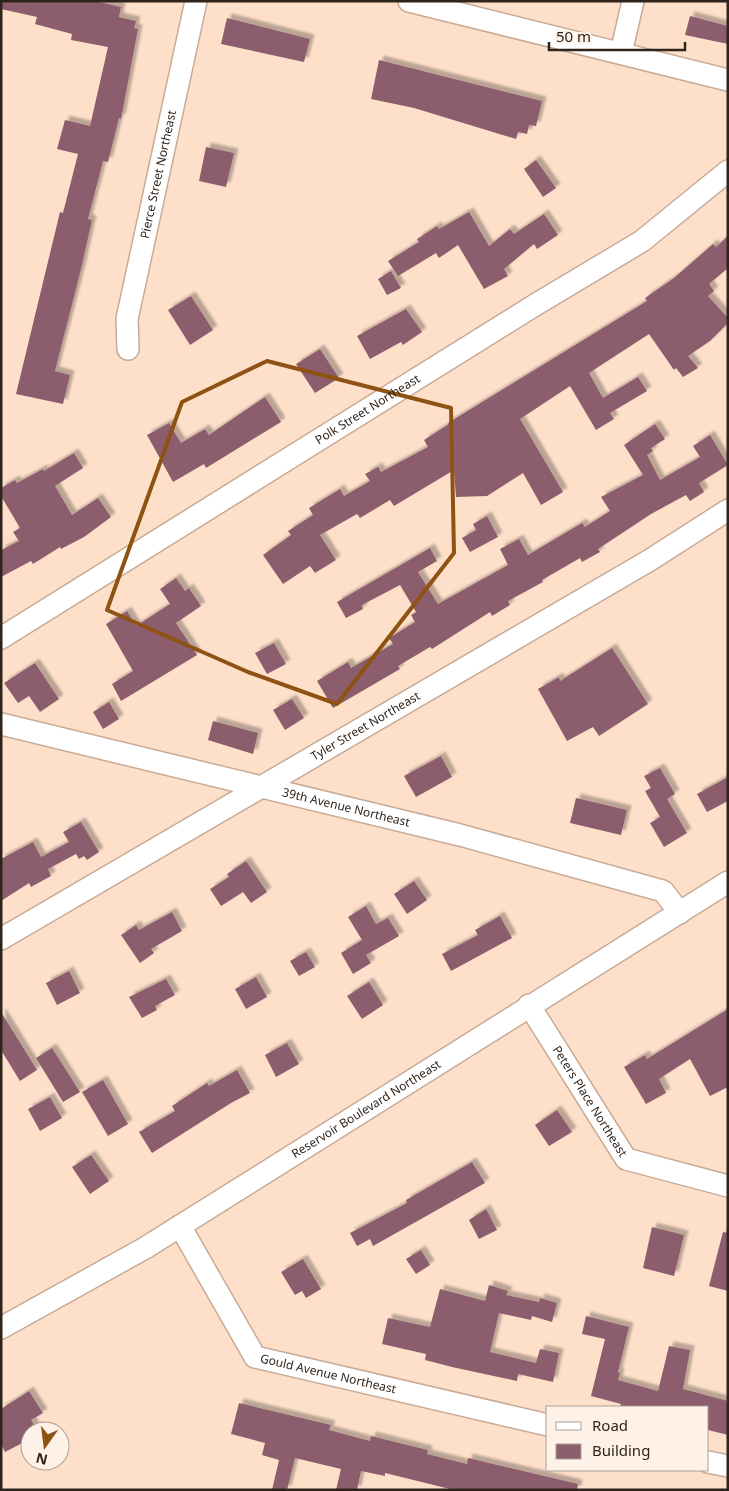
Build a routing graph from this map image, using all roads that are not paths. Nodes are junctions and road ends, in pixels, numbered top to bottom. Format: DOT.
graph roads {
  1 [pos="196,1"];
  2 [pos="409,1"];
  3 [pos="634,1"];
  4 [pos="465,9"];
  5 [pos="621,53"];
  6 [pos="728,80"];
  7 [pos="728,171"];
  8 [pos="128,349"];
  9 [pos="728,510"];
  10 [pos="1,638"];
  11 [pos="1,724"];
  12 [pos="263,786"];
  13 [pos="728,882"];
  14 [pos="680,913"];
  15 [pos="1,939"];
  16 [pos="529,1005"];
  17 [pos="728,1186"];
  18 [pos="180,1226"];
  19 [pos="1,1328"];
  20 [pos="546,1425"];
  21 [pos="709,1462"];
  22 [pos="728,1466"];
  1 -- 8 [label="street, Pierce Street Northeast"];
  2 -- 4 [label="street"];
  3 -- 5 [label="street"];
  4 -- 5 [label="street"];
  5 -- 6 [label="street"];
  7 -- 10 [label="street, Polk Street Northeast"];
  9 -- 12 [label="street, Tyler Street Northeast"];
  11 -- 12 [label="street, 39th Avenue Northeast"];
  12 -- 14 [label="street, 39th Avenue Northeast"];
  12 -- 15 [label="street, Tyler Street Northeast"];
  13 -- 14 [label="street, Reservoir Boulevard Northeast"];
  14 -- 16 [label="street, Reservoir Boulevard Northeast"];
  16 -- 17 [label="street, Peters Place Northeast"];
  16 -- 18 [label="street, Reservoir Boulevard Northeast"];
  18 -- 19 [label="street, Reservoir Boulevard Northeast"];
  18 -- 20 [label="street, Gould Avenue Northeast"];
  21 -- 22 [label="street"];
}
